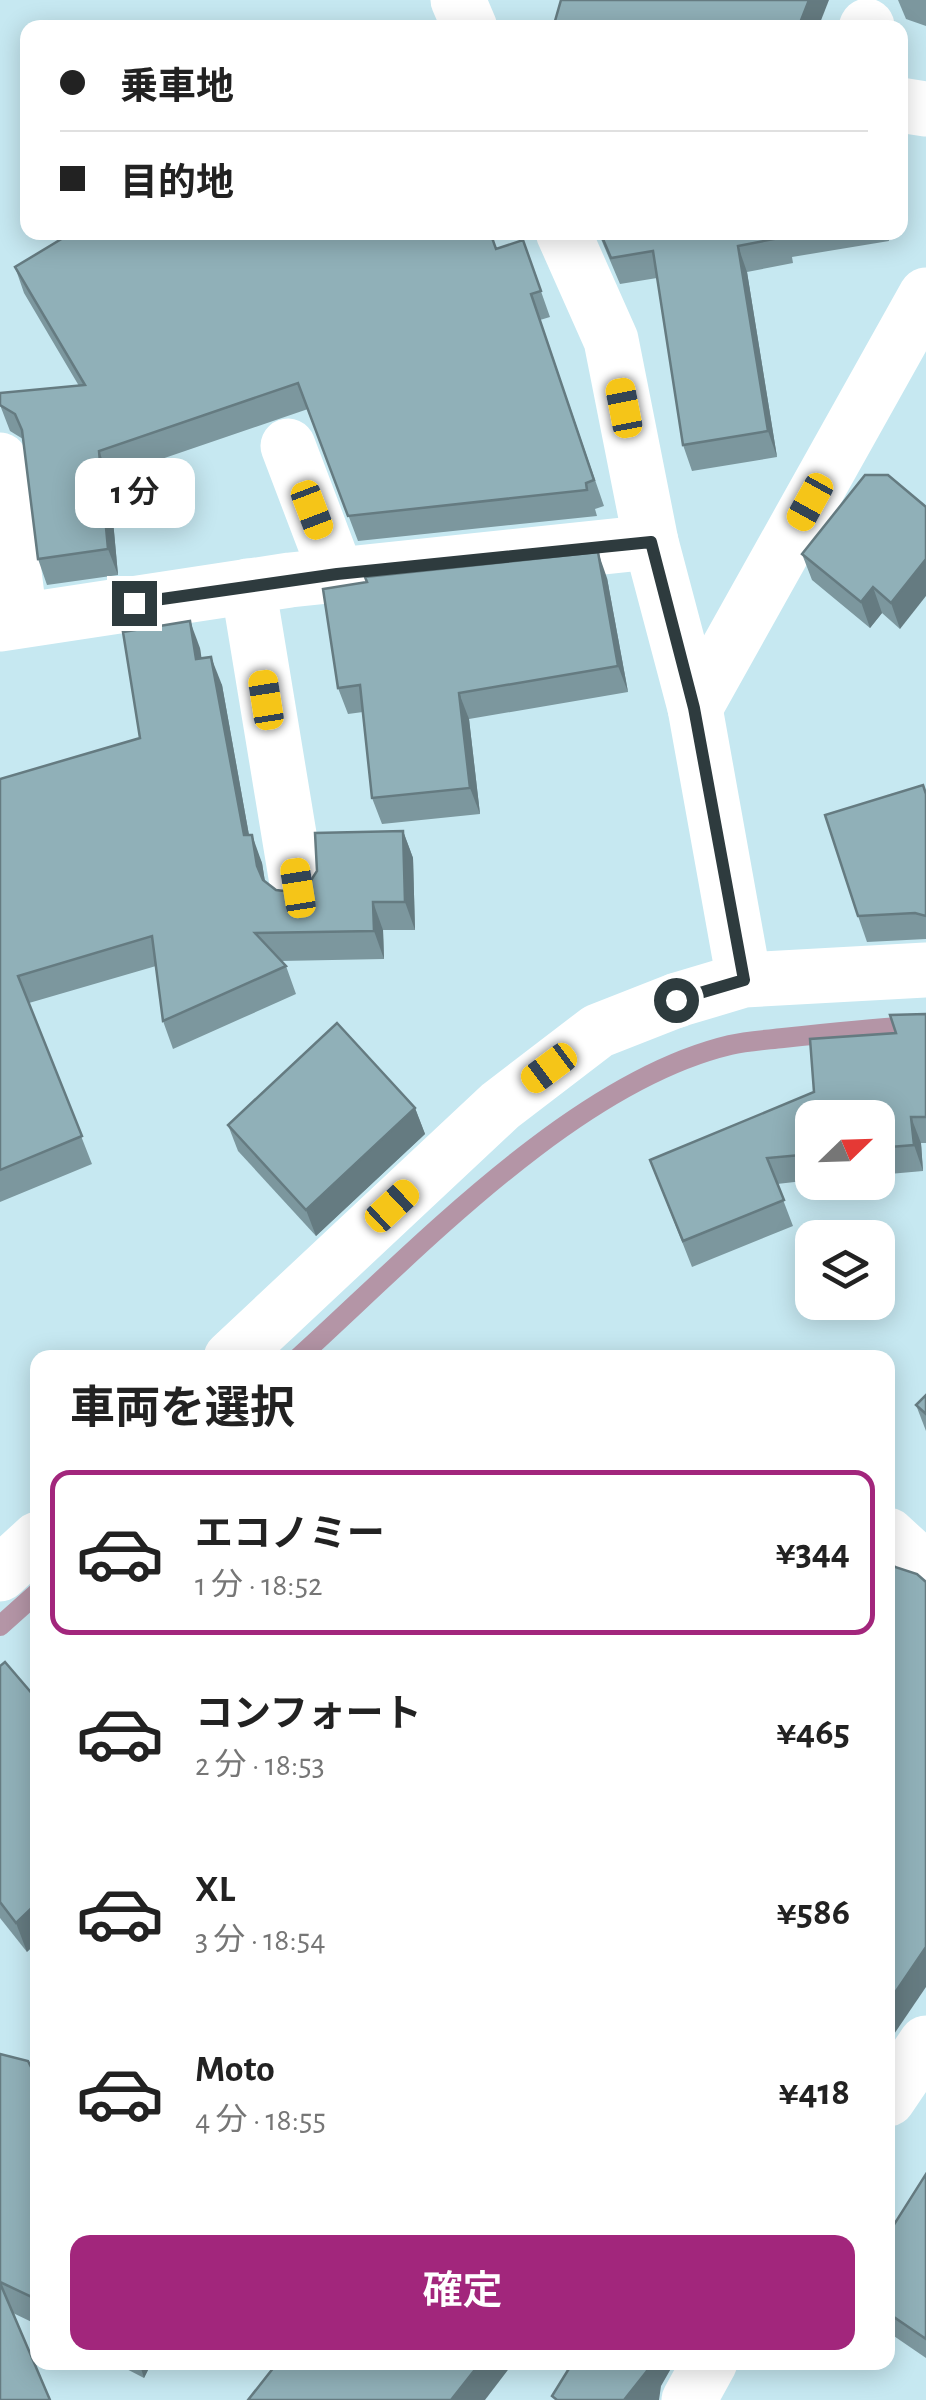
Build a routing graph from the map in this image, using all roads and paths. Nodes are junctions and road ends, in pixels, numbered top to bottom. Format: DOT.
graph roads {
  1 [pos="567,240"];
  2 [pos="926,295"];
  3 [pos="288,446"];
  4 [pos="0,460"];
  5 [pos="651,542"];
  6 [pos="337,574"];
  7 [pos="248,586"];
  8 [pos="10,622"];
  9 [pos="694,708"];
  10 [pos="298,888"];
  11 [pos="926,970"];
  12 [pos="744,980"];
  13 [pos="240,1350"];
  14 [pos="895,1541"];
  15 [pos="30,1546"];
  16 [pos="926,1570"];
  17 [pos="0,1574"];
  18 [pos="926,2042"];
  19 [pos="895,2088"];
  20 [pos="706,2370"];
  21 [pos="690,2400"];
  1 -- 5 [label="street"];
  2 -- 9 [label="street"];
  3 -- 6 [label="street"];
  4 -- 8 [label="street"];
  5 -- 6 [label="street"];
  5 -- 9 [label="street"];
  6 -- 7 [label="street"];
  7 -- 8 [label="street"];
  7 -- 10 [label="street"];
  9 -- 12 [label="street"];
  11 -- 12 [label="street"];
  12 -- 13 [label="street"];
  14 -- 16 [label="street"];
  15 -- 17 [label="street"];
  18 -- 19 [label="street"];
  20 -- 21 [label="street"];
}
